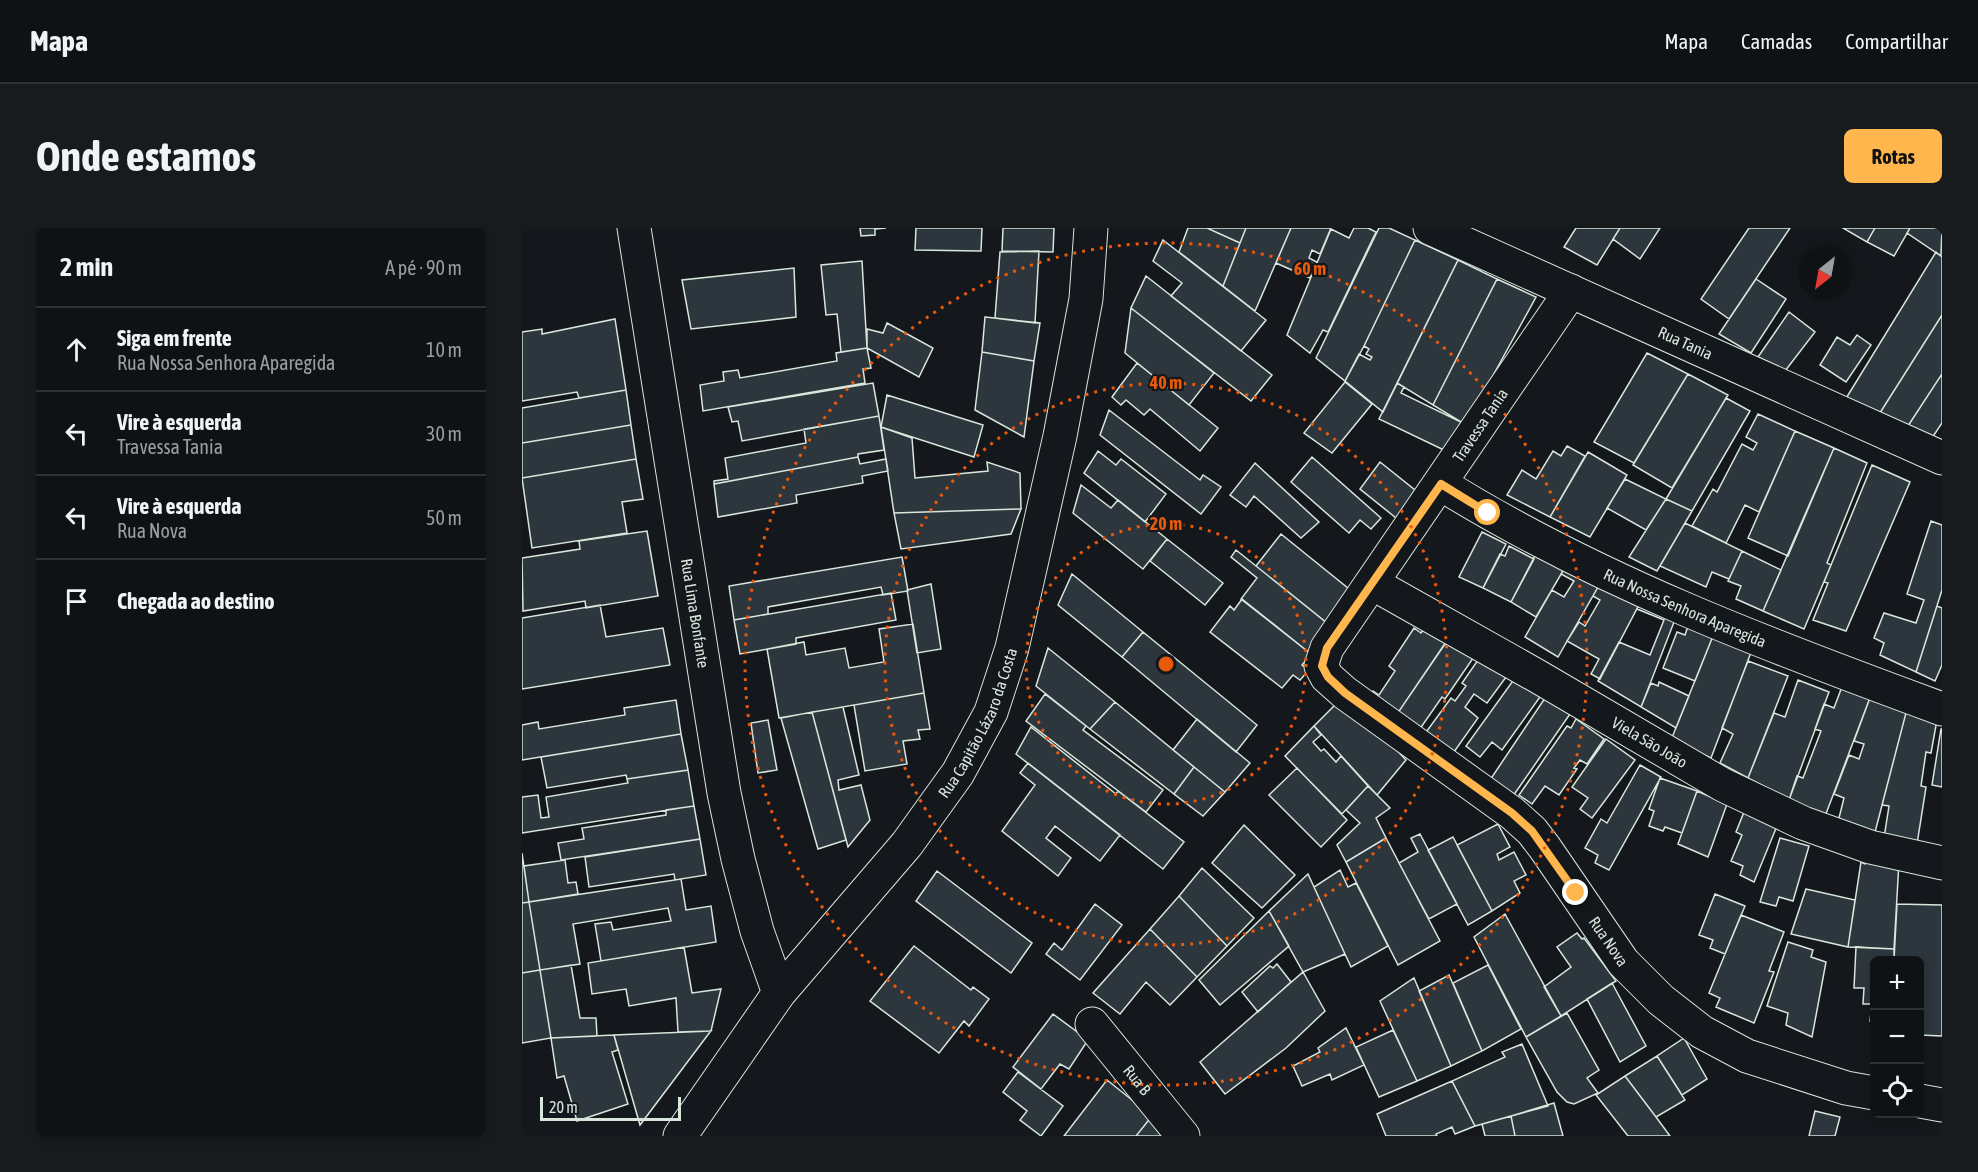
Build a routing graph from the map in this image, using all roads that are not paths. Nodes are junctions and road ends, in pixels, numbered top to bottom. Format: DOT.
graph roads {
  1 [pos="634,228"];
  2 [pos="1091,228"];
  3 [pos="1430,228"];
  4 [pos="1571,291"];
  5 [pos="1942,458"];
  6 [pos="1441,484"];
  7 [pos="1372,583"];
  8 [pos="1327,648"];
  9 [pos="1942,709"];
  10 [pos="1942,863"];
  11 [pos="779,993"];
  12 [pos="1092,1024"];
  13 [pos="1870,1092"];
  14 [pos="1924,1102"];
  15 [pos="1942,1104"];
  16 [pos="680,1136"];
  17 [pos="1184,1136"];
  1 -- 11 [label="street, Rua Lima Bonfante"];
  2 -- 11 [label="street, Rua Capitão Lázaro da Costa"];
  3 -- 4 [label="street, Rua Tania"];
  4 -- 5 [label="street, Rua Tania"];
  4 -- 6 [label="street, Travessa Tania"];
  6 -- 7 [label="street, Travessa Tania"];
  6 -- 9 [label="street, Rua Nossa Senhora Aparegida"];
  7 -- 8 [label="street, Travessa Tania"];
  7 -- 10 [label="street, Viela São João"];
  8 -- 13 [label="street, Rua Nova"];
  11 -- 16 [label="street, Rua Capitão Lázaro da Costa"];
  12 -- 17 [label="street, Rua B"];
  14 -- 15 [label="street"];
}
